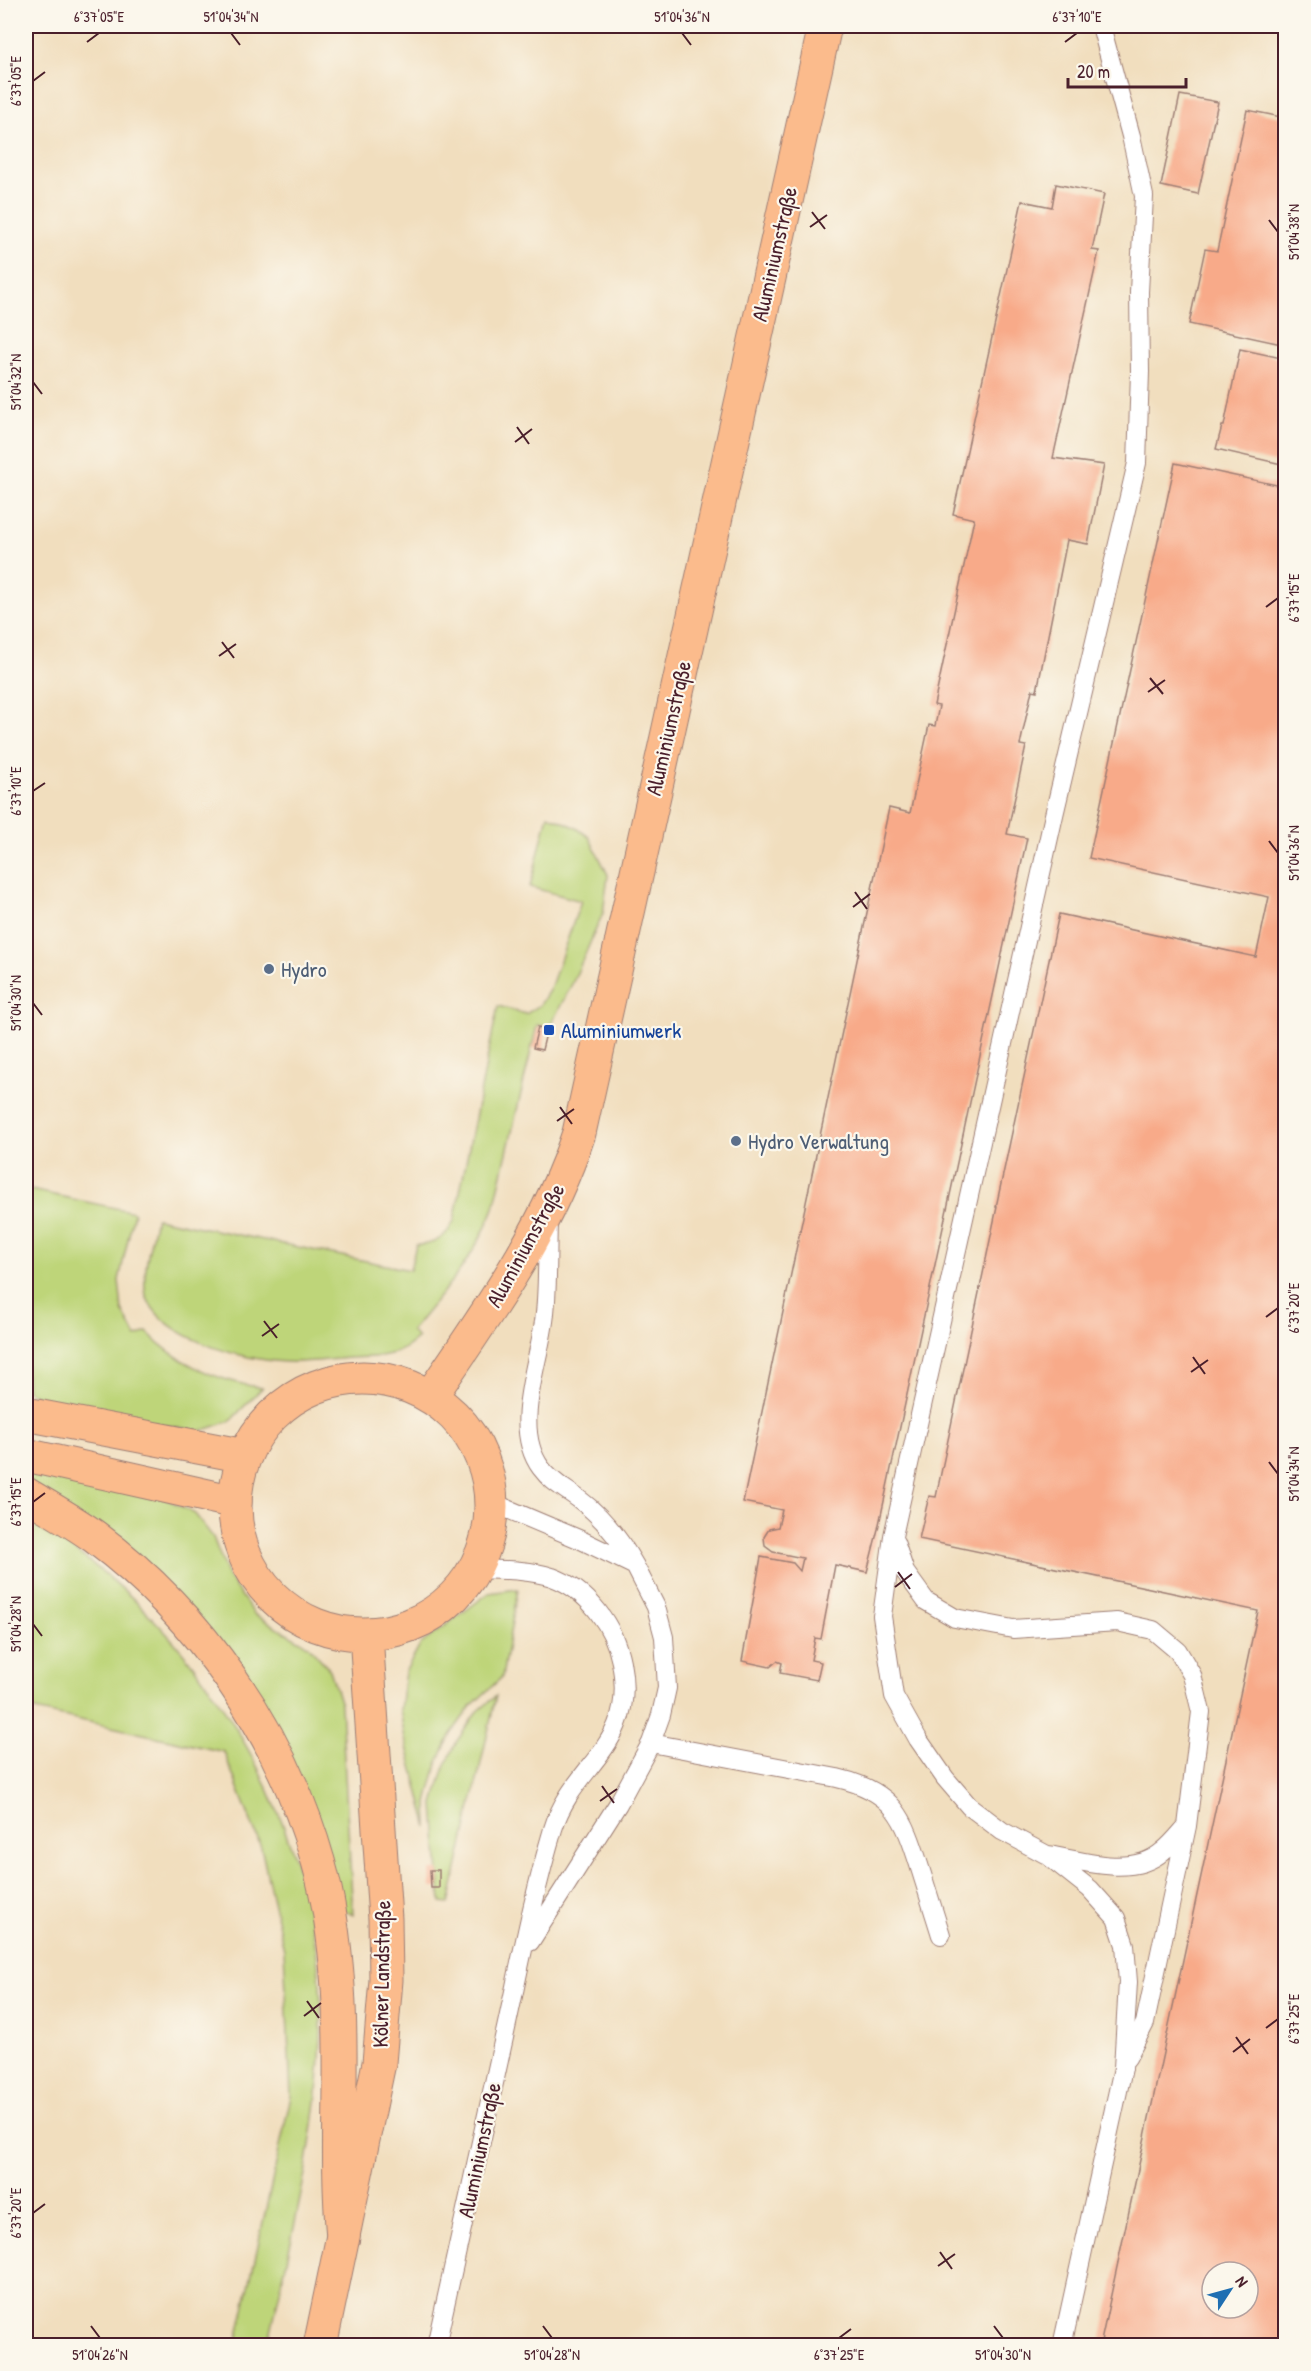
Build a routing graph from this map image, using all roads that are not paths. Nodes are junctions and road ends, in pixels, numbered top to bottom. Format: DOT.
graph roads {
  1 [pos="825,26"];
  2 [pos="1101,26"];
  3 [pos="548,1212"];
  4 [pos="430,1397"];
  5 [pos="26,1414"];
  6 [pos="26,1455"];
  7 [pos="245,1456"];
  8 [pos="26,1494"];
  9 [pos="235,1502"];
  10 [pos="491,1502"];
  11 [pos="893,1536"];
  12 [pos="634,1566"];
  13 [pos="475,1569"];
  14 [pos="366,1634"];
  15 [pos="651,1743"];
  16 [pos="1186,1826"];
  17 [pos="1047,1855"];
  18 [pos="941,1935"];
  19 [pos="522,1954"];
  20 [pos="1123,2068"];
  21 [pos="343,2237"];
  22 [pos="320,2346"];
  23 [pos="436,2346"];
  24 [pos="1062,2346"];
  1 -- 3 [label="main road, Aluminiumstraße"];
  2 -- 11 [label="lane"];
  3 -- 4 [label="main road, Aluminiumstraße"];
  3 -- 12 [label="lane, Aluminiumstraße"];
  4 -- 7 [label="main road"];
  4 -- 10 [label="main road"];
  5 -- 7 [label="main road"];
  6 -- 9 [label="main road"];
  7 -- 9 [label="main road"];
  8 -- 21 [label="main road"];
  9 -- 14 [label="main road"];
  10 -- 12 [label="lane"];
  10 -- 13 [label="main road"];
  11 -- 16 [label="lane"];
  11 -- 17 [label="lane"];
  12 -- 15 [label="lane, Aluminiumstraße"];
  13 -- 14 [label="main road"];
  13 -- 19 [label="lane, Aluminiumstraße"];
  14 -- 21 [label="main road, Kölner Landstraße"];
  15 -- 18 [label="lane"];
  15 -- 19 [label="lane, Aluminiumstraße"];
  16 -- 17 [label="lane"];
  16 -- 20 [label="lane"];
  17 -- 20 [label="lane"];
  19 -- 23 [label="lane, Aluminiumstraße"];
  20 -- 24 [label="lane"];
  21 -- 22 [label="main road, Kölner Landstraße"];
}
